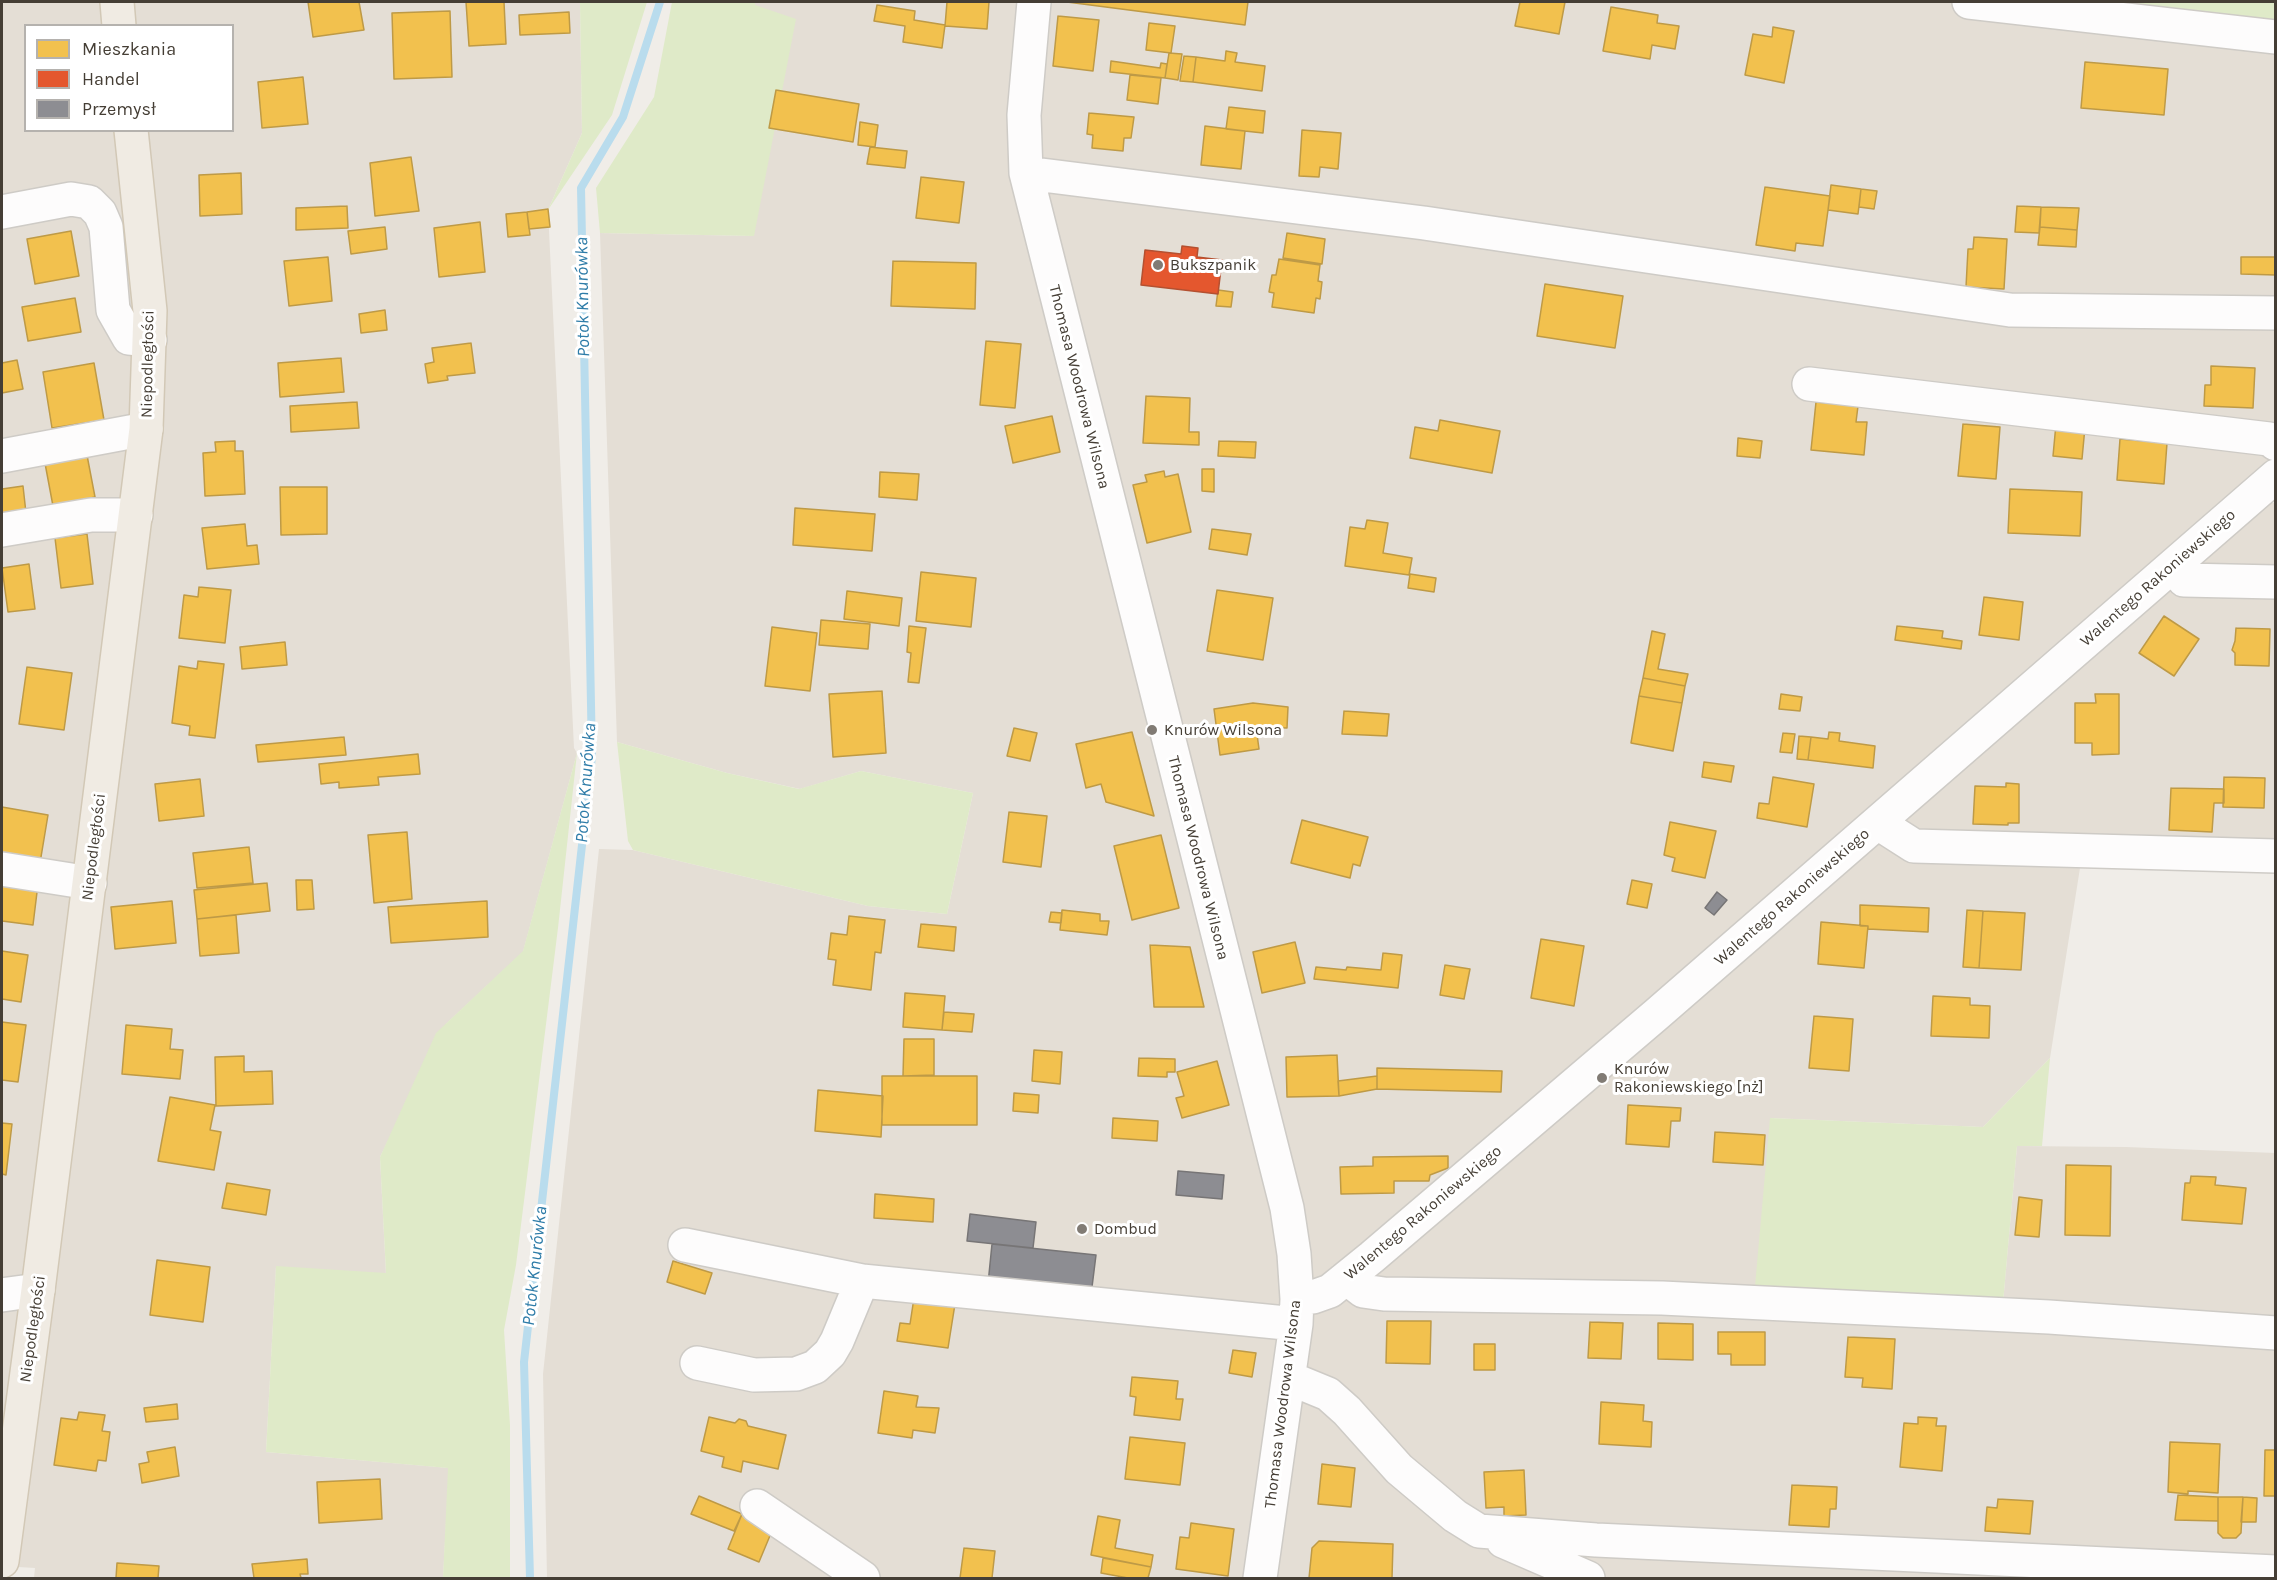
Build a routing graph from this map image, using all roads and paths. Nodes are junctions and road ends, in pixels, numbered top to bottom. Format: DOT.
graph roads {
  1 [pos="117,2"];
  2 [pos="1034,2"];
  3 [pos="1969,2"];
  4 [pos="119,24"];
  5 [pos="2276,37"];
  6 [pos="131,132"];
  7 [pos="1026,173"];
  8 [pos="2,212"];
  9 [pos="2276,314"];
  10 [pos="150,340"];
  11 [pos="1809,384"];
  12 [pos="146,429"];
  13 [pos="2276,444"];
  14 [pos="2,456"];
  15 [pos="2276,476"];
  16 [pos="136,515"];
  17 [pos="2,530"];
  18 [pos="2174,565"];
  19 [pos="2276,582"];
  20 [pos="1878,823"];
  21 [pos="2276,856"];
  22 [pos="2,869"];
  23 [pos="90,883"];
  24 [pos="685,1245"];
  25 [pos="1346,1278"];
  26 [pos="862,1281"];
  27 [pos="38,1290"];
  28 [pos="2,1295"];
  29 [pos="1296,1311"];
  30 [pos="2276,1333"];
  31 [pos="697,1363"];
  32 [pos="1289,1378"];
  33 [pos="757,1506"];
  34 [pos="1479,1531"];
  35 [pos="2,1561"];
  36 [pos="2276,1572"];
  37 [pos="863,1578"];
  38 [pos="1260,1578"];
  39 [pos="1588,1578"];
  1 -- 4 [label="main road"];
  2 -- 7 [label="street, Thomasa Woodrowa Wilsona"];
  3 -- 5 [label="street"];
  6 -- 10 [label="main road, Niepodległości"];
  7 -- 9 [label="street"];
  7 -- 29 [label="street, Thomasa Woodrowa Wilsona"];
  8 -- 10 [label="street"];
  10 -- 12 [label="main road, Niepodległości"];
  11 -- 13 [label="street"];
  12 -- 14 [label="street"];
  12 -- 16 [label="main road, Niepodległości"];
  15 -- 18 [label="street, Walentego Rakoniewskiego"];
  16 -- 17 [label="street"];
  16 -- 23 [label="main road, Niepodległości"];
  18 -- 19 [label="street"];
  18 -- 20 [label="street, Walentego Rakoniewskiego"];
  20 -- 21 [label="street"];
  20 -- 25 [label="street, Walentego Rakoniewskiego"];
  22 -- 23 [label="street"];
  23 -- 27 [label="main road, Niepodległości"];
  24 -- 26 [label="street, Walentego Rakoniewskiego"];
  25 -- 29 [label="street, Walentego Rakoniewskiego"];
  25 -- 30 [label="street"];
  26 -- 29 [label="street, Walentego Rakoniewskiego"];
  26 -- 31 [label="street"];
  27 -- 28 [label="street"];
  27 -- 35 [label="main road, Niepodległości"];
  29 -- 32 [label="street, Thomasa Woodrowa Wilsona"];
  32 -- 34 [label="street"];
  32 -- 38 [label="street, Thomasa Woodrowa Wilsona"];
  33 -- 37 [label="street"];
  34 -- 36 [label="street"];
  34 -- 39 [label="street"];
}
